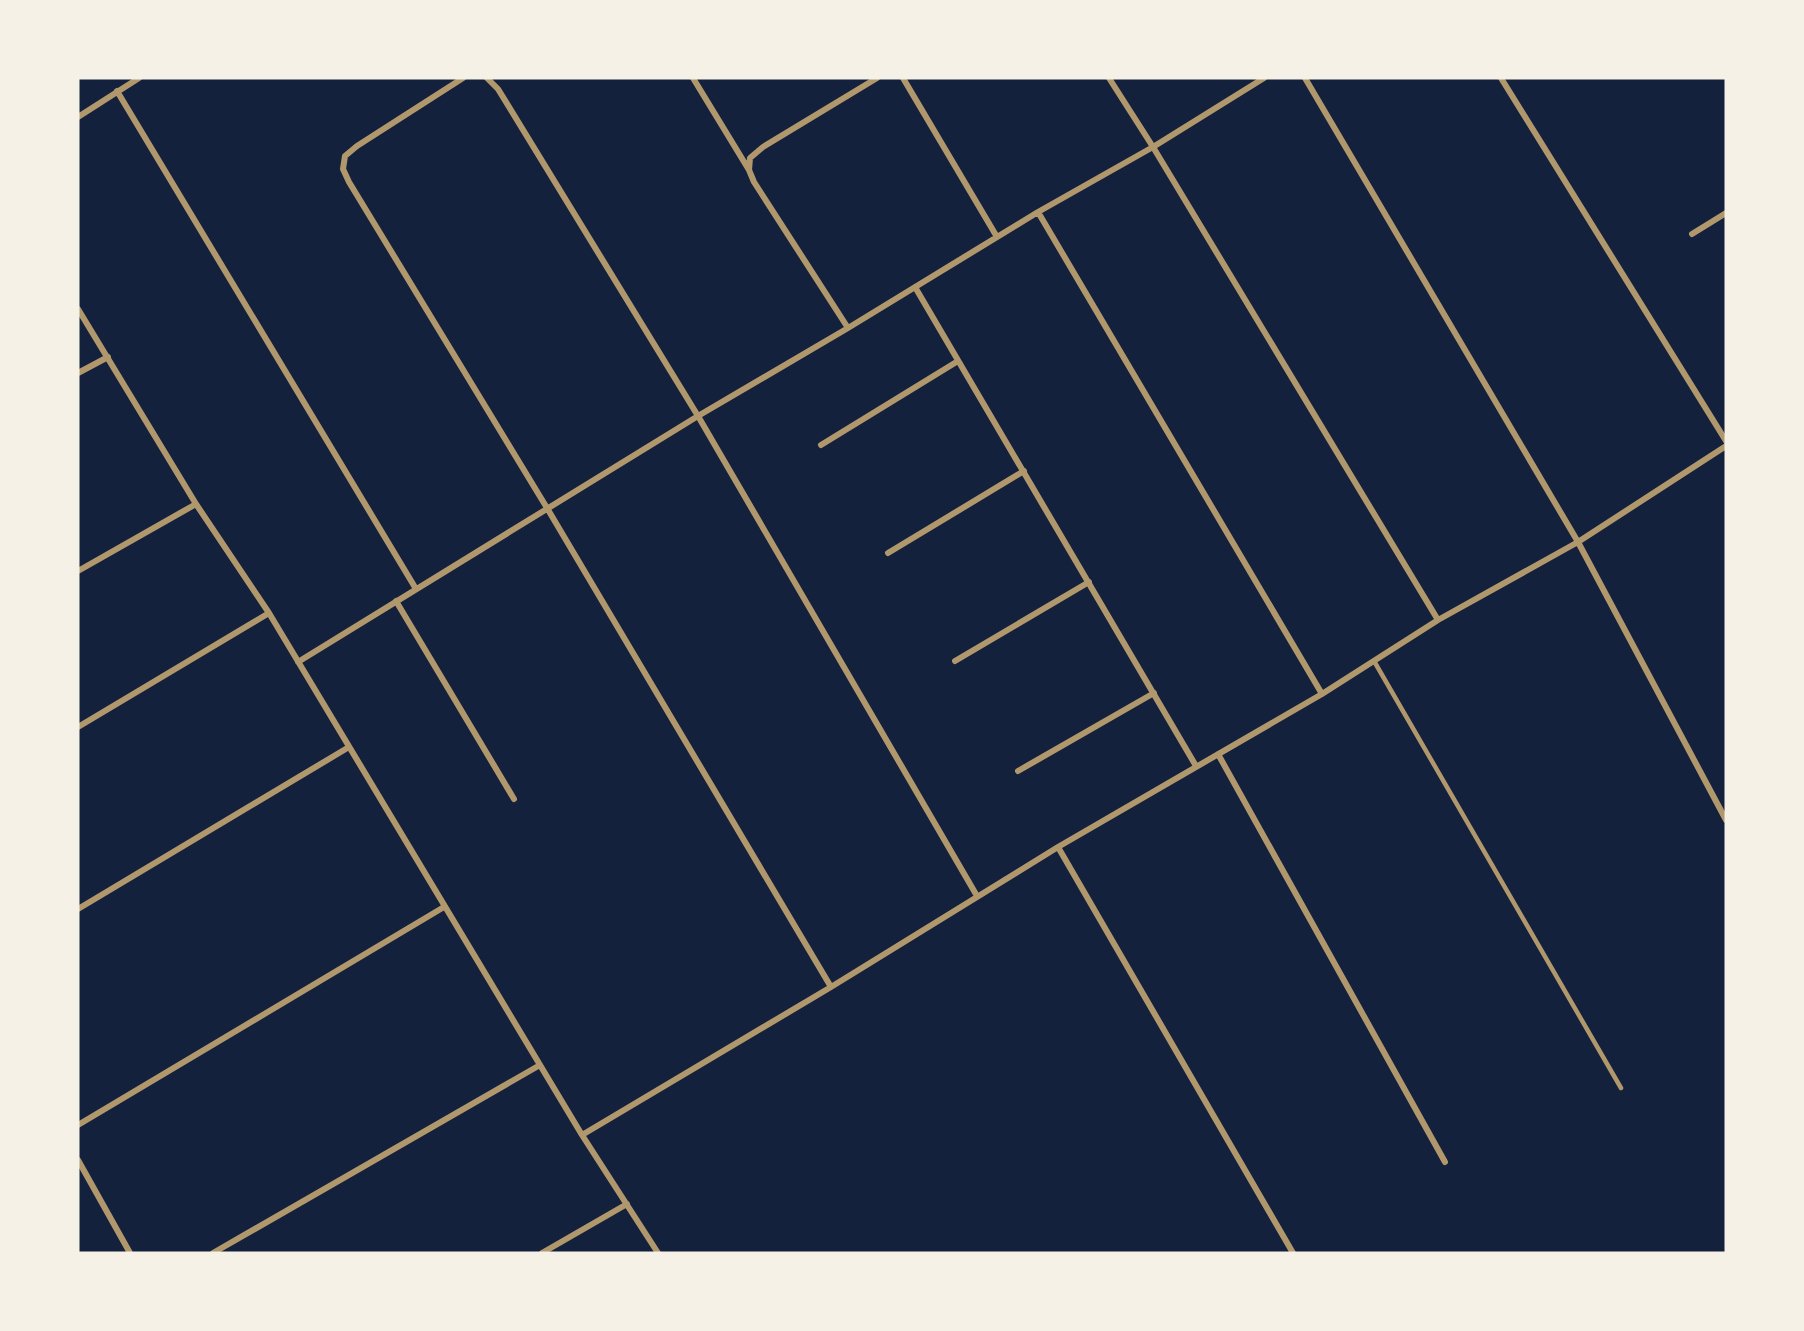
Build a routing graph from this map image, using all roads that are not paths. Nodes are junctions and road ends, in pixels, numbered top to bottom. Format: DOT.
graph roads {
  1 [pos="139,78"];
  2 [pos="463,78"];
  3 [pos="487,78"];
  4 [pos="693,78"];
  5 [pos="878,78"];
  6 [pos="903,78"];
  7 [pos="1109,78"];
  8 [pos="1264,78"];
  9 [pos="1305,78"];
  10 [pos="1501,78"];
  11 [pos="117,91"];
  12 [pos="78,117"];
  13 [pos="1153,147"];
  14 [pos="749,170"];
  15 [pos="1038,212"];
  16 [pos="1726,213"];
  17 [pos="1692,234"];
  18 [pos="997,237"];
  19 [pos="915,287"];
  20 [pos="78,309"];
  21 [pos="848,328"];
  22 [pos="108,357"];
  23 [pos="958,360"];
  24 [pos="78,373"];
  25 [pos="698,416"];
  26 [pos="1726,441"];
  27 [pos="821,445"];
  28 [pos="1726,446"];
  29 [pos="1024,471"];
  30 [pos="196,504"];
  31 [pos="547,508"];
  32 [pos="1578,542"];
  33 [pos="888,553"];
  34 [pos="78,570"];
  35 [pos="1089,582"];
  36 [pos="416,589"];
  37 [pos="396,601"];
  38 [pos="269,613"];
  39 [pos="1438,620"];
  40 [pos="1374,661"];
  41 [pos="298,662"];
  42 [pos="955,662"];
  43 [pos="1154,693"];
  44 [pos="1322,694"];
  45 [pos="78,726"];
  46 [pos="349,747"];
  47 [pos="1218,754"];
  48 [pos="1196,766"];
  49 [pos="1018,771"];
  50 [pos="514,799"];
  51 [pos="1726,820"];
  52 [pos="1058,847"];
  53 [pos="977,896"];
  54 [pos="444,907"];
  55 [pos="78,909"];
  56 [pos="831,987"];
  57 [pos="540,1065"];
  58 [pos="1621,1088"];
  59 [pos="78,1125"];
  60 [pos="582,1135"];
  61 [pos="78,1160"];
  62 [pos="1445,1162"];
  63 [pos="627,1204"];
  64 [pos="130,1253"];
  65 [pos="213,1253"];
  66 [pos="542,1253"];
  67 [pos="658,1253"];
  68 [pos="1293,1253"];
  1 -- 11 [label="street"];
  2 -- 31 [label="street"];
  3 -- 25 [label="street"];
  4 -- 14 [label="street"];
  5 -- 14 [label="street"];
  6 -- 18 [label="street"];
  7 -- 13 [label="street"];
  8 -- 13 [label="street"];
  9 -- 32 [label="street"];
  10 -- 26 [label="street"];
  11 -- 12 [label="street"];
  11 -- 36 [label="street"];
  13 -- 15 [label="street"];
  13 -- 39 [label="street"];
  14 -- 21 [label="street"];
  15 -- 18 [label="street"];
  15 -- 44 [label="street"];
  16 -- 17 [label="street"];
  18 -- 19 [label="street"];
  19 -- 21 [label="street"];
  19 -- 23 [label="street"];
  20 -- 22 [label="street"];
  21 -- 25 [label="street"];
  22 -- 24 [label="street"];
  22 -- 30 [label="street"];
  23 -- 27 [label="street"];
  23 -- 29 [label="street"];
  25 -- 31 [label="street"];
  25 -- 53 [label="street"];
  28 -- 32 [label="street"];
  29 -- 33 [label="street"];
  29 -- 35 [label="street"];
  30 -- 34 [label="street"];
  30 -- 38 [label="street"];
  31 -- 36 [label="street"];
  31 -- 56 [label="street"];
  32 -- 39 [label="street"];
  32 -- 51 [label="street"];
  35 -- 42 [label="street"];
  35 -- 43 [label="street"];
  36 -- 37 [label="street"];
  37 -- 41 [label="street"];
  37 -- 50 [label="street"];
  38 -- 41 [label="street"];
  38 -- 45 [label="street"];
  39 -- 40 [label="street"];
  40 -- 44 [label="street"];
  40 -- 58 [label="lane"];
  41 -- 46 [label="street"];
  43 -- 48 [label="street"];
  43 -- 49 [label="street"];
  44 -- 47 [label="street"];
  46 -- 54 [label="street"];
  46 -- 55 [label="street"];
  47 -- 48 [label="street"];
  47 -- 62 [label="street"];
  48 -- 52 [label="street"];
  52 -- 53 [label="street"];
  52 -- 68 [label="street"];
  53 -- 56 [label="street"];
  54 -- 57 [label="street"];
  54 -- 59 [label="street"];
  56 -- 60 [label="street"];
  57 -- 60 [label="street"];
  57 -- 65 [label="street"];
  60 -- 63 [label="street"];
  61 -- 64 [label="street"];
  63 -- 66 [label="street"];
  63 -- 67 [label="street"];
}
